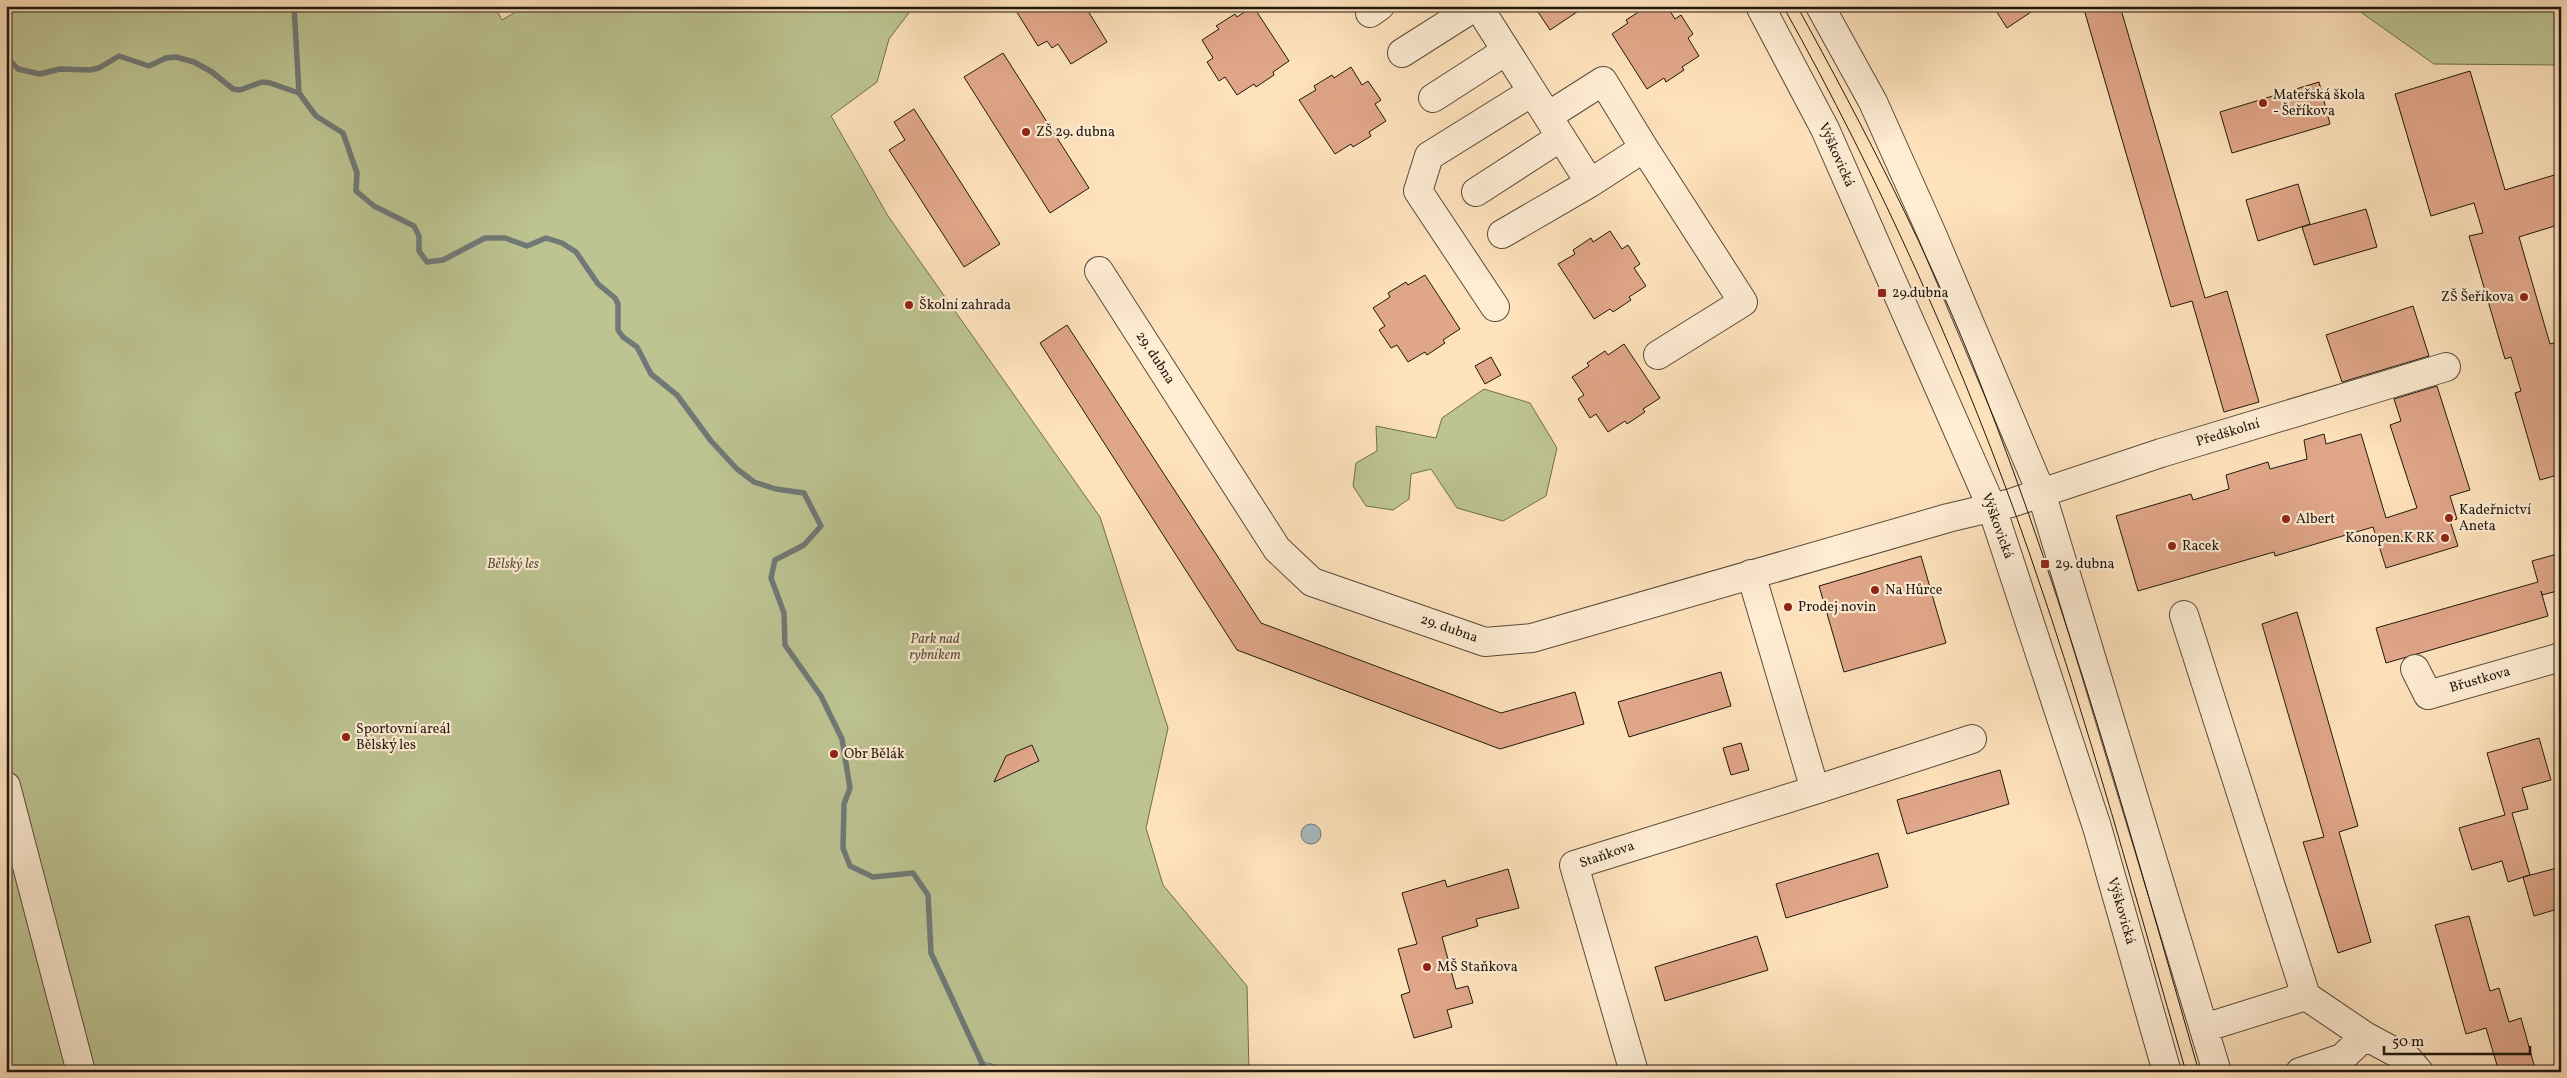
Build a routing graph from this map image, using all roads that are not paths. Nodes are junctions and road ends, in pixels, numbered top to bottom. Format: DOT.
graph roads {
  1 [pos="1477,6"];
  2 [pos="1760,6"];
  3 [pos="1820,6"];
  4 [pos="1506,51"];
  5 [pos="1402,54"];
  6 [pos="1532,92"];
  7 [pos="1433,98"];
  8 [pos="1554,126"];
  9 [pos="1644,148"];
  10 [pos="1590,182"];
  11 [pos="1476,192"];
  12 [pos="1502,234"];
  13 [pos="1099,271"];
  14 [pos="1495,307"];
  15 [pos="1658,355"];
  16 [pos="2446,367"];
  17 [pos="2042,492"];
  18 [pos="2002,506"];
  19 [pos="1751,574"];
  20 [pos="2184,615"];
  21 [pos="2561,657"];
  22 [pos="2415,669"];
  23 [pos="1972,739"];
  24 [pos="6,786"];
  25 [pos="1815,790"];
  26 [pos="2306,996"];
  27 [pos="2204,1028"];
  28 [pos="2365,1036"];
  29 [pos="81,1072"];
  30 [pos="1634,1072"];
  31 [pos="2167,1072"];
  32 [pos="2217,1072"];
  33 [pos="2300,1072"];
  34 [pos="2419,1072"];
  1 -- 4 [label="street"];
  1 -- 5 [label="street"];
  2 -- 18 [label="street, Výškovická"];
  3 -- 17 [label="street"];
  4 -- 6 [label="street"];
  4 -- 7 [label="street"];
  6 -- 8 [label="street"];
  6 -- 14 [label="street"];
  8 -- 9 [label="street"];
  8 -- 10 [label="street"];
  8 -- 11 [label="street"];
  9 -- 10 [label="street"];
  9 -- 15 [label="street"];
  10 -- 12 [label="street"];
  13 -- 19 [label="street, 29. dubna"];
  16 -- 17 [label="street, Předškolní"];
  17 -- 18 [label="street, Předškolní"];
  17 -- 27 [label="street"];
  18 -- 19 [label="street, 29. dubna"];
  18 -- 31 [label="street, Výškovická"];
  19 -- 25 [label="street"];
  20 -- 26 [label="street"];
  21 -- 22 [label="street, Břustkova"];
  23 -- 25 [label="street, Staňkova"];
  24 -- 29 [label="street"];
  25 -- 30 [label="street, Staňkova"];
  26 -- 27 [label="street"];
  26 -- 28 [label="street"];
  27 -- 32 [label="street"];
  28 -- 33 [label="street"];
  28 -- 34 [label="street"];
}
